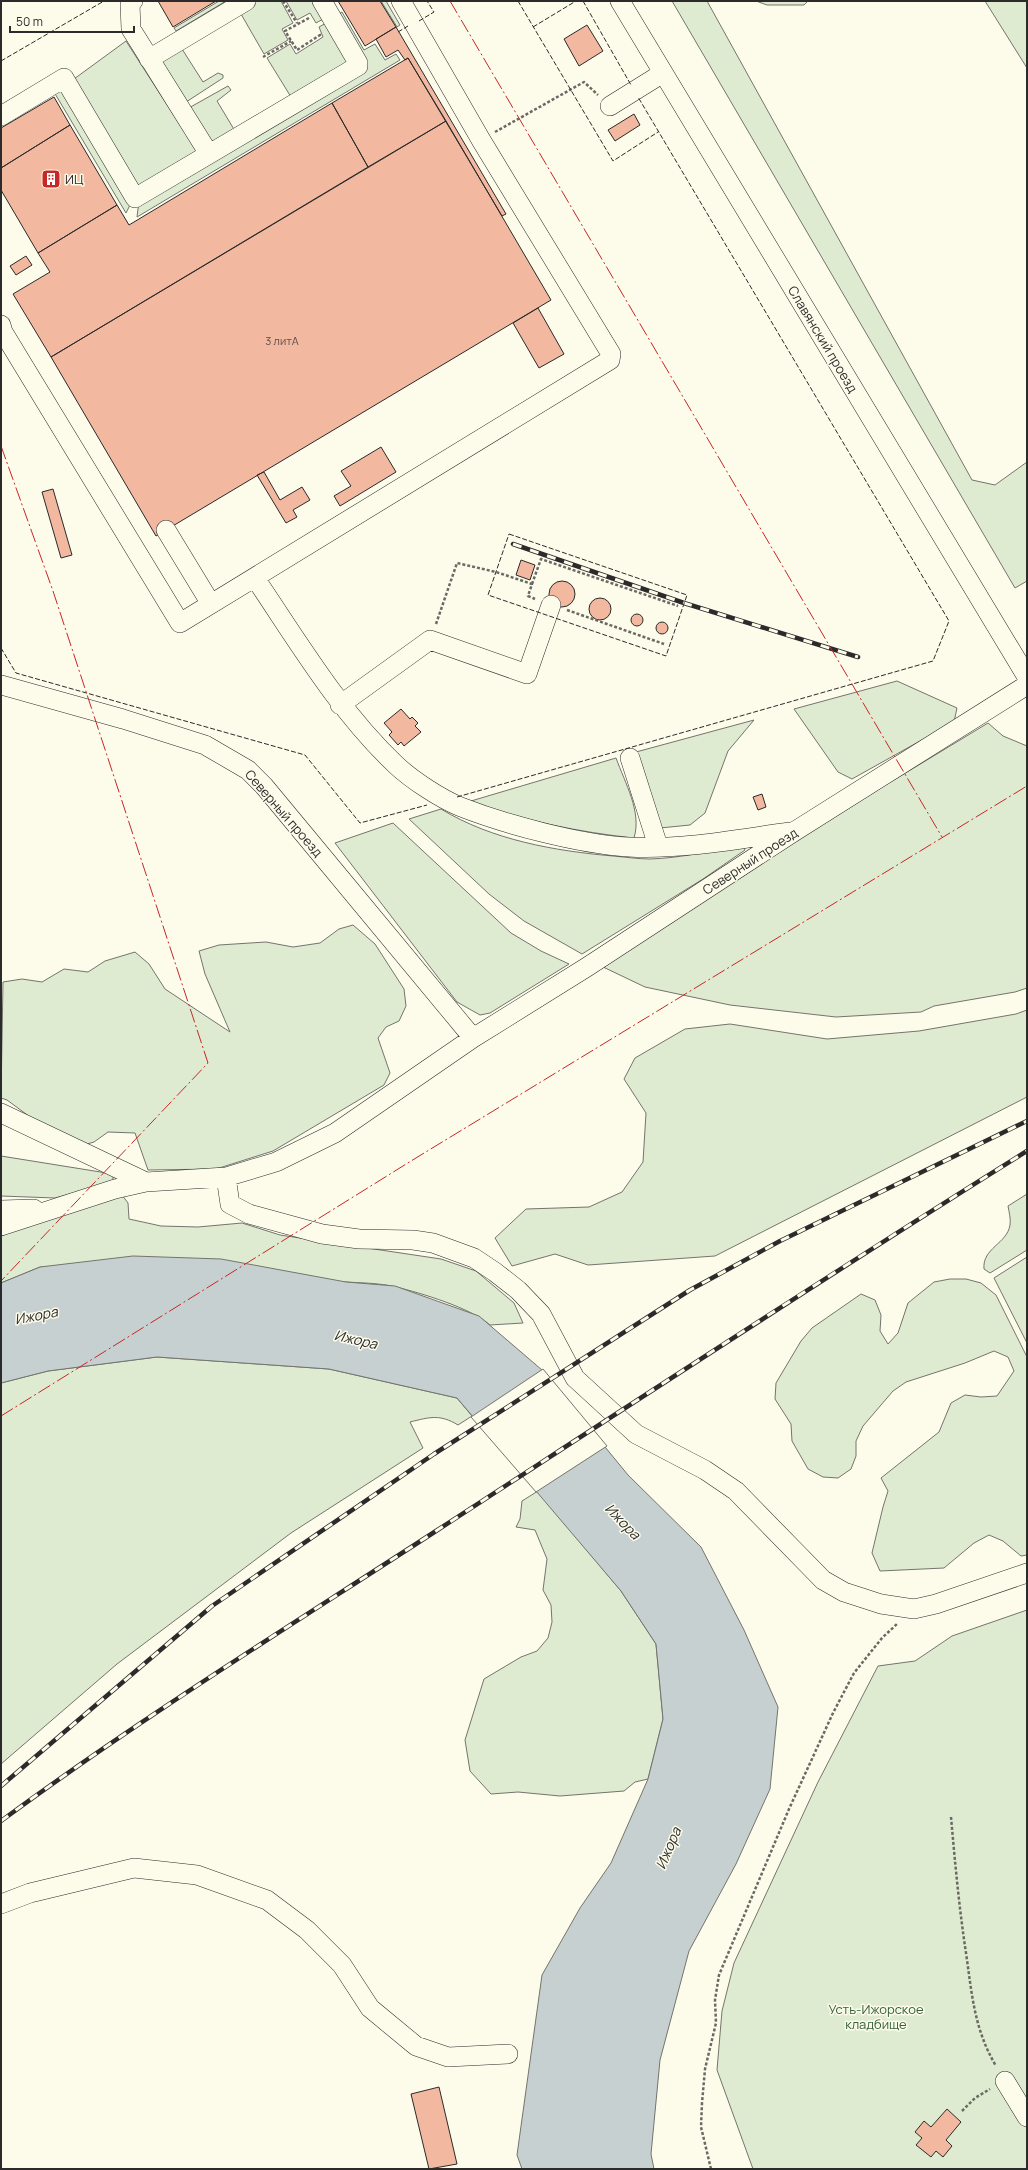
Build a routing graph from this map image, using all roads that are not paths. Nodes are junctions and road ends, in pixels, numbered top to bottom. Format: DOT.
graph roads {
  1 [pos="133,1"];
  2 [pos="246,1"];
  3 [pos="401,1"];
  4 [pos="620,1"];
  5 [pos="327,9"];
  6 [pos="149,59"];
  7 [pos="663,73"];
  8 [pos="610,106"];
  9 [pos="1,116"];
  10 [pos="209,154"];
  11 [pos="1,324"];
  12 [pos="166,530"];
  13 [pos="255,578"];
  14 [pos="211,604"];
  15 [pos="551,604"];
  16 [pos="1027,677"];
  17 [pos="1,685"];
  18 [pos="1027,685"];
  19 [pos="340,705"];
  20 [pos="630,758"];
  21 [pos="795,831"];
  22 [pos="658,846"];
  23 [pos="473,1038"];
  24 [pos="1,1113"];
  25 [pos="226,1177"];
  26 [pos="146,1182"];
  27 [pos="51,1209"];
  28 [pos="1,1210"];
  29 [pos="1,1226"];
  30 [pos="1027,1572"];
  31 [pos="1,1904"];
  32 [pos="508,2054"];
  33 [pos="1005,2081"];
  34 [pos="1027,2117"];
  1 -- 6 [label="street"];
  2 -- 6 [label="street"];
  3 -- 13 [label="street"];
  4 -- 7 [label="street, Славянский проезд"];
  5 -- 10 [label="street"];
  6 -- 10 [label="street"];
  7 -- 8 [label="street"];
  7 -- 16 [label="street, Славянский проезд"];
  9 -- 10 [label="street"];
  11 -- 14 [label="street"];
  12 -- 14 [label="street"];
  13 -- 14 [label="street"];
  13 -- 19 [label="street"];
  15 -- 19 [label="street"];
  17 -- 23 [label="street, Северный проезд"];
  18 -- 21 [label="street, Северный проезд"];
  19 -- 22 [label="street"];
  20 -- 22 [label="street"];
  21 -- 22 [label="street"];
  21 -- 23 [label="street, Северный проезд"];
  23 -- 25 [label="street, Северный проезд"];
  24 -- 26 [label="street"];
  25 -- 26 [label="street, Северный проезд"];
  25 -- 30 [label="street"];
  26 -- 27 [label="street, Северный проезд"];
  27 -- 28 [label="street"];
  27 -- 29 [label="street"];
  31 -- 32 [label="street"];
  33 -- 34 [label="street"];
}
